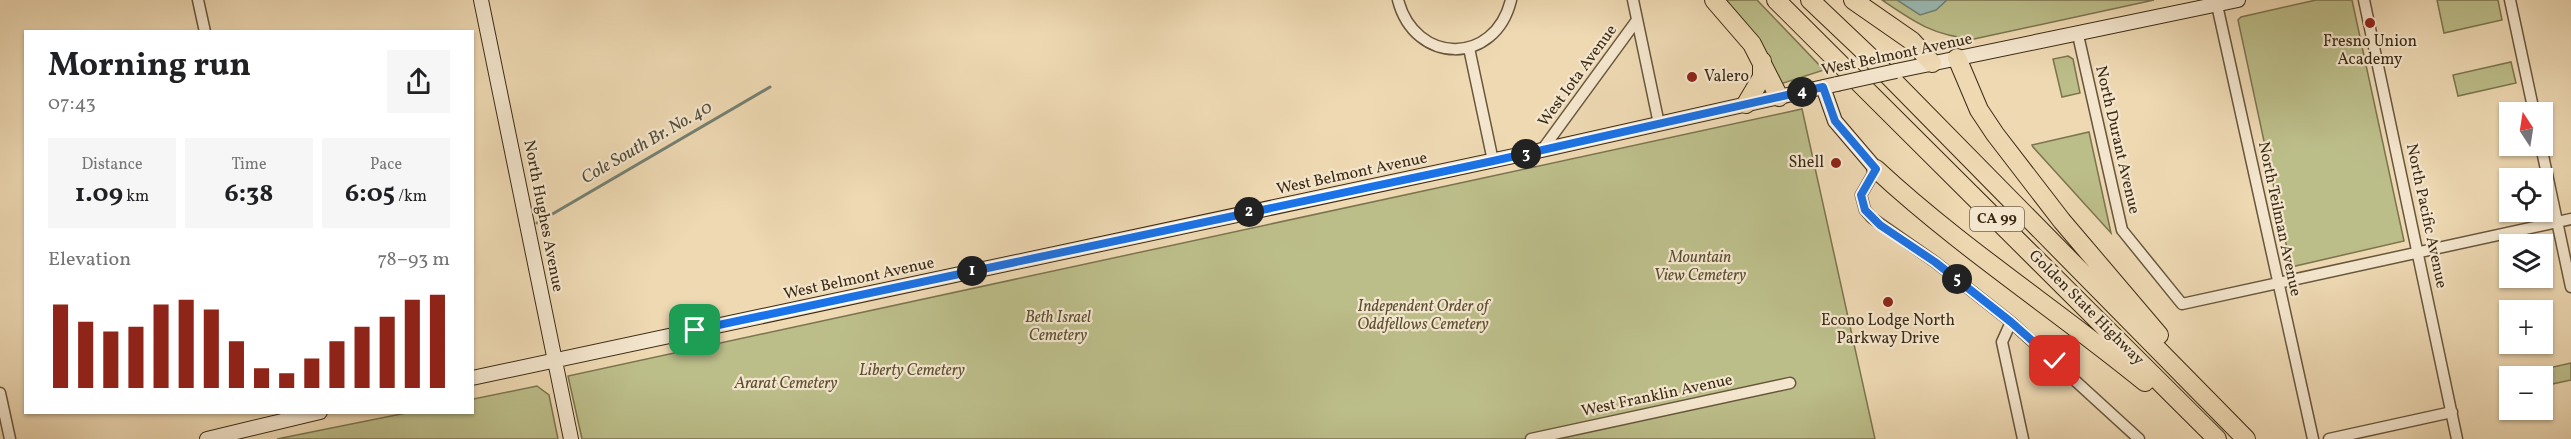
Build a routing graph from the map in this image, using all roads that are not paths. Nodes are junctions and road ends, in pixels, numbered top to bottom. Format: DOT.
graph roads {
  1 [pos="198,0"];
  2 [pos="481,0"];
  3 [pos="1398,0"];
  4 [pos="1511,0"];
  5 [pos="1633,0"];
  6 [pos="1714,0"];
  7 [pos="1776,0"];
  8 [pos="1810,0"];
  9 [pos="1853,0"];
  10 [pos="2238,0"];
  11 [pos="2364,0"];
  12 [pos="2510,0"];
  13 [pos="2217,5"];
  14 [pos="1637,20"];
  15 [pos="205,30"];
  16 [pos="2078,35"];
  17 [pos="1469,48"];
  18 [pos="1957,58"];
  19 [pos="1762,62"];
  20 [pos="1932,63"];
  21 [pos="1830,85"];
  22 [pos="1779,97"];
  23 [pos="2532,102"];
  24 [pos="1746,104"];
  25 [pos="1659,124"];
  26 [pos="1542,150"];
  27 [pos="2543,156"];
  28 [pos="1493,161"];
  29 [pos="1876,169"];
  30 [pos="2571,219"];
  31 [pos="2557,222"];
  32 [pos="2418,252"];
  33 [pos="2278,283"];
  34 [pos="2571,287"];
  35 [pos="2011,322"];
  36 [pos="554,360"];
  37 [pos="474,378"];
  38 [pos="1790,383"];
  39 [pos="0,393"];
  40 [pos="2452,412"];
  41 [pos="302,414"];
  42 [pos="284,416"];
  43 [pos="10,439"];
  44 [pos="207,439"];
  45 [pos="571,439"];
  46 [pos="1531,439"];
  47 [pos="2023,439"];
  48 [pos="2139,439"];
  49 [pos="2217,439"];
  50 [pos="2247,439"];
  51 [pos="2313,439"];
  52 [pos="2329,439"];
  53 [pos="2457,439"];
  1 -- 15 [label="street"];
  2 -- 36 [label="main road, North Hughes Avenue"];
  3 -- 17 [label="street"];
  4 -- 17 [label="street"];
  5 -- 14 [label="street"];
  6 -- 19 [label="highway"];
  7 -- 49 [label="highway, Golden State Highway / CA 99"];
  8 -- 50 [label="highway, Golden State Highway / CA 99"];
  9 -- 20 [label="highway"];
  10 -- 13 [label="main road, West Belmont Avenue"];
  11 -- 32 [label="street, North Pacific Avenue"];
  12 -- 23 [label="street"];
  13 -- 16 [label="main road, West Belmont Avenue"];
  13 -- 33 [label="street, North Teilman Avenue"];
  14 -- 25 [label="street"];
  14 -- 26 [label="street, West Iota Avenue"];
  16 -- 18 [label="main road, West Belmont Avenue"];
  16 -- 33 [label="street, North Durant Avenue"];
  17 -- 28 [label="street"];
  18 -- 20 [label="main road, West Belmont Avenue"];
  18 -- 50 [label="highway"];
  19 -- 22 [label="highway"];
  19 -- 24 [label="highway"];
  20 -- 21 [label="main road, West Belmont Avenue, bridge"];
  21 -- 22 [label="main road, West Belmont Avenue"];
  21 -- 29 [label="main road"];
  22 -- 24 [label="main road, West Belmont Avenue"];
  24 -- 25 [label="main road, West Belmont Avenue"];
  25 -- 26 [label="main road, West Belmont Avenue"];
  26 -- 28 [label="main road, West Belmont Avenue"];
  27 -- 31 [label="street"];
  28 -- 36 [label="main road, West Belmont Avenue"];
  29 -- 35 [label="street"];
  29 -- 49 [label="highway"];
  30 -- 31 [label="street"];
  31 -- 32 [label="street"];
  31 -- 34 [label="street"];
  32 -- 33 [label="street"];
  32 -- 40 [label="street, North Pacific Avenue"];
  33 -- 51 [label="street, North Teilman Avenue"];
  35 -- 47 [label="street"];
  35 -- 48 [label="street"];
  36 -- 37 [label="main road, West Belmont Avenue"];
  36 -- 45 [label="main road, North Hughes Avenue"];
  38 -- 46 [label="street, West Franklin Avenue"];
  39 -- 43 [label="street"];
  40 -- 52 [label="street"];
  40 -- 53 [label="street, North Pacific Avenue"];
  41 -- 42 [label="main road"];
  42 -- 44 [label="main road"];
}
